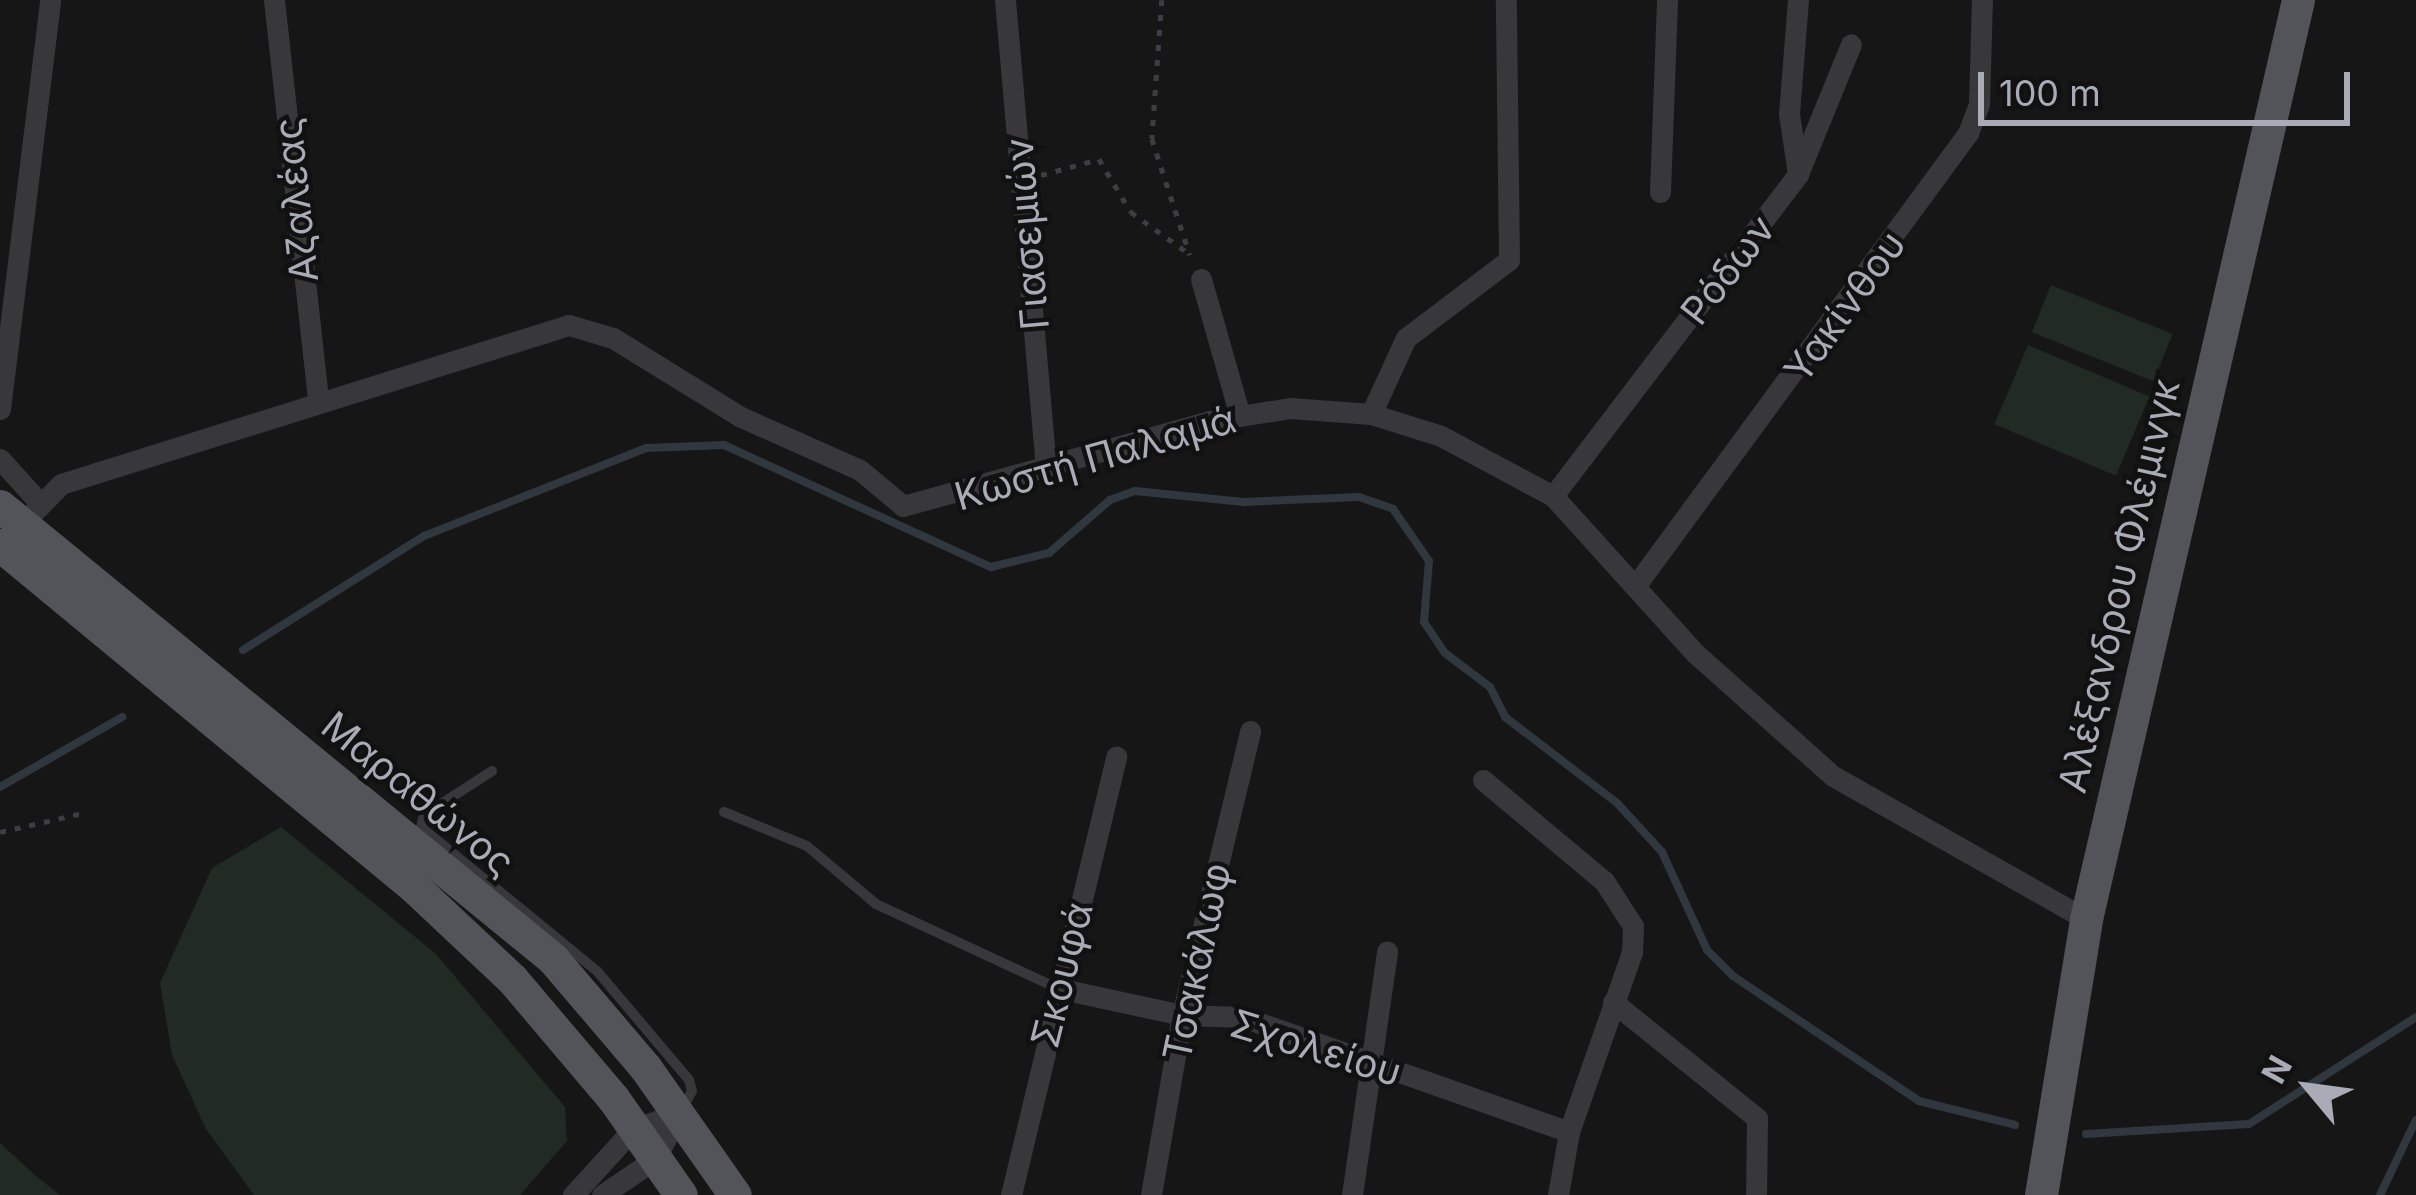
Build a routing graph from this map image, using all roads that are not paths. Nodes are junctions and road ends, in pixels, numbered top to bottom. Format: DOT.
graph roads {
  1 [pos="50,0"];
  2 [pos="274,0"];
  3 [pos="1005,0"];
  4 [pos="1506,0"];
  5 [pos="1666,0"];
  6 [pos="1982,0"];
  7 [pos="2298,0"];
  8 [pos="1798,3"];
  9 [pos="1851,44"];
  10 [pos="1798,174"];
  11 [pos="1660,192"];
  12 [pos="1201,279"];
  13 [pos="318,400"];
  14 [pos="0,409"];
  15 [pos="1371,414"];
  16 [pos="1240,416"];
  17 [pos="0,459"];
  18 [pos="1046,469"];
  19 [pos="1552,496"];
  20 [pos="15,519"];
  21 [pos="1636,585"];
  22 [pos="1250,730"];
  23 [pos="1116,757"];
  24 [pos="492,771"];
  25 [pos="1483,780"];
  26 [pos="724,812"];
  27 [pos="2086,919"];
  28 [pos="1387,952"];
  29 [pos="1057,988"];
  30 [pos="1613,1002"];
  31 [pos="1182,1015"];
  32 [pos="1369,1059"];
  33 [pos="679,1114"];
  34 [pos="634,1128"];
  35 [pos="1569,1132"];
  36 [pos="655,1159"];
  37 [pos="573,1195"];
  38 [pos="602,1195"];
  39 [pos="680,1195"];
  40 [pos="735,1195"];
  41 [pos="1010,1195"];
  42 [pos="1150,1195"];
  43 [pos="1352,1195"];
  44 [pos="1558,1195"];
  45 [pos="1756,1195"];
  46 [pos="2041,1195"];
  1 -- 14 [label="street"];
  2 -- 13 [label="street, Αζαλέας"];
  3 -- 18 [label="street, Γιασεμιών"];
  4 -- 15 [label="street"];
  5 -- 11 [label="street"];
  6 -- 21 [label="street, Υακίνθου"];
  7 -- 27 [label="main road, Αλέξανδρου Φλέμινγκ"];
  8 -- 10 [label="street, Ρόδων"];
  9 -- 10 [label="street"];
  10 -- 19 [label="street, Ρόδων"];
  12 -- 16 [label="street"];
  13 -- 18 [label="street, Κωστή Παλαμά"];
  13 -- 20 [label="street, Κωστή Παλαμά"];
  15 -- 16 [label="street, Κωστή Παλαμά"];
  15 -- 19 [label="street, Κωστή Παλαμά"];
  16 -- 18 [label="street, Κωστή Παλαμά"];
  17 -- 20 [label="street"];
  19 -- 21 [label="street, Κωστή Παλαμά"];
  20 -- 33 [label="main road, Μαραθώνος"];
  20 -- 34 [label="main road, Μαραθώνος"];
  21 -- 27 [label="street, Κωστή Παλαμά"];
  22 -- 31 [label="street, Τσακάλωφ"];
  23 -- 29 [label="street, Σκουφά"];
  24 -- 33 [label="lane"];
  25 -- 30 [label="street"];
  26 -- 29 [label="lane"];
  27 -- 46 [label="main road, Αλέξανδρου Φλέμινγκ"];
  28 -- 32 [label="street"];
  29 -- 31 [label="street, Σχολείου"];
  29 -- 41 [label="street, Σκουφά"];
  30 -- 35 [label="street"];
  30 -- 45 [label="street"];
  31 -- 32 [label="street, Σχολείου"];
  31 -- 42 [label="street, Τσακάλωφ"];
  32 -- 35 [label="street, Σχολείου"];
  32 -- 43 [label="street"];
  33 -- 34 [label="street"];
  33 -- 36 [label="street"];
  33 -- 40 [label="main road, Μαραθώνος"];
  34 -- 36 [label="main road, Μαραθώνος"];
  34 -- 37 [label="street"];
  35 -- 44 [label="street"];
  36 -- 38 [label="street"];
  36 -- 39 [label="main road, Μαραθώνος"];
}
